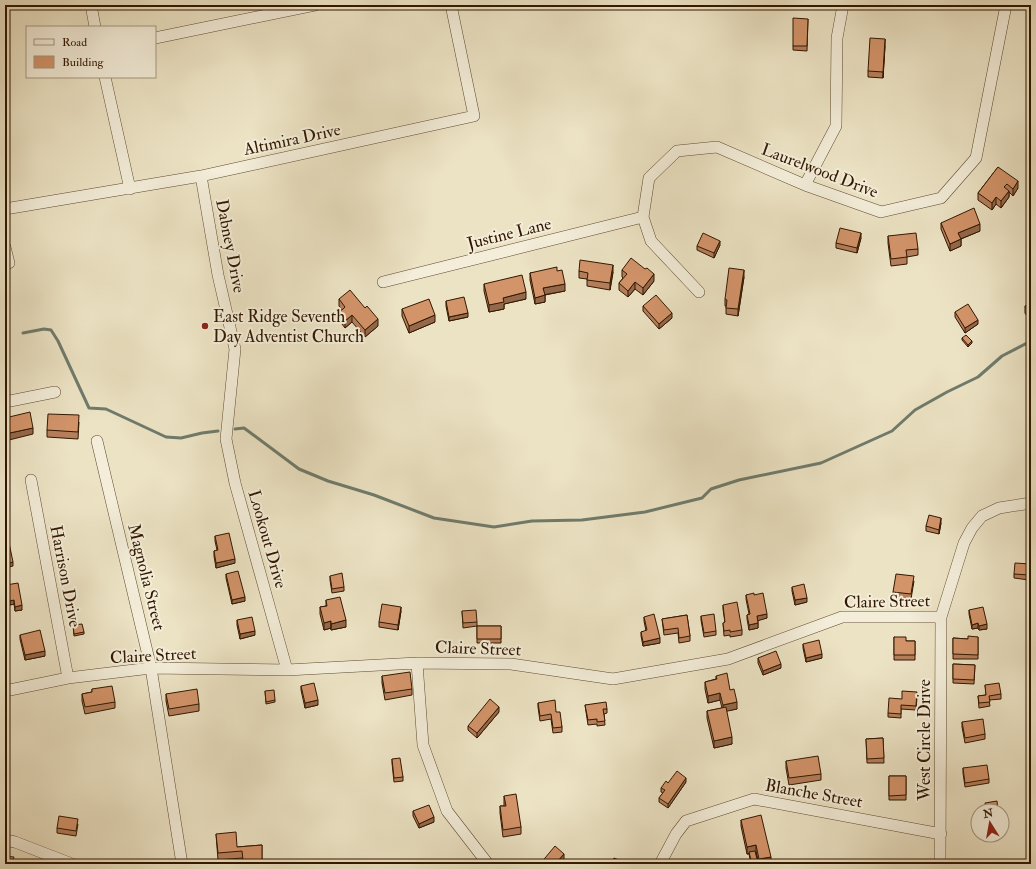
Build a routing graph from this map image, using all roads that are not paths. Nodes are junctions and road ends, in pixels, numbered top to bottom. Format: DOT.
graph roads {
  1 [pos="91,5"];
  2 [pos="315,5"];
  3 [pos="451,5"];
  4 [pos="843,5"];
  5 [pos="1006,5"];
  6 [pos="95,26"];
  7 [pos="156,38"];
  8 [pos="105,78"];
  9 [pos="201,176"];
  10 [pos="805,185"];
  11 [pos="130,189"];
  12 [pos="5,209"];
  13 [pos="643,217"];
  14 [pos="5,247"];
  15 [pos="7,263"];
  16 [pos="383,282"];
  17 [pos="699,292"];
  18 [pos="55,392"];
  19 [pos="5,402"];
  20 [pos="228,416"];
  21 [pos="97,441"];
  22 [pos="31,480"];
  23 [pos="1031,503"];
  24 [pos="941,617"];
  25 [pos="417,663"];
  26 [pos="151,668"];
  27 [pos="287,670"];
  28 [pos="68,678"];
  29 [pos="5,691"];
  30 [pos="941,834"];
  31 [pos="5,840"];
  32 [pos="72,864"];
  33 [pos="182,864"];
  34 [pos="488,864"];
  35 [pos="660,864"];
  36 [pos="940,864"];
  1 -- 6 [label="street"];
  2 -- 7 [label="street"];
  3 -- 9 [label="street, Altimira Drive"];
  4 -- 10 [label="street"];
  5 -- 10 [label="street, Laurelwood Drive"];
  8 -- 11 [label="street"];
  9 -- 11 [label="street, Altimira Drive"];
  9 -- 20 [label="street, Dabney Drive"];
  10 -- 13 [label="street, Laurelwood Drive"];
  11 -- 12 [label="street, Altimira Drive"];
  13 -- 16 [label="street, Justine Lane"];
  13 -- 17 [label="street, Laurelwood Drive"];
  14 -- 15 [label="street"];
  18 -- 19 [label="street"];
  20 -- 27 [label="street, Lookout Drive"];
  21 -- 26 [label="street, Magnolia Street"];
  22 -- 28 [label="street, Harrison Drive"];
  23 -- 24 [label="street, West Circle Drive"];
  24 -- 25 [label="street, Claire Street"];
  24 -- 30 [label="street, West Circle Drive"];
  25 -- 27 [label="street, Claire Street"];
  25 -- 34 [label="street"];
  26 -- 27 [label="street, Claire Street"];
  26 -- 28 [label="street, Claire Street"];
  26 -- 33 [label="street, Magnolia Street"];
  28 -- 29 [label="street, Claire Street"];
  30 -- 35 [label="street, Blanche Street"];
  30 -- 36 [label="street, West Circle Drive"];
  31 -- 32 [label="street"];
}
